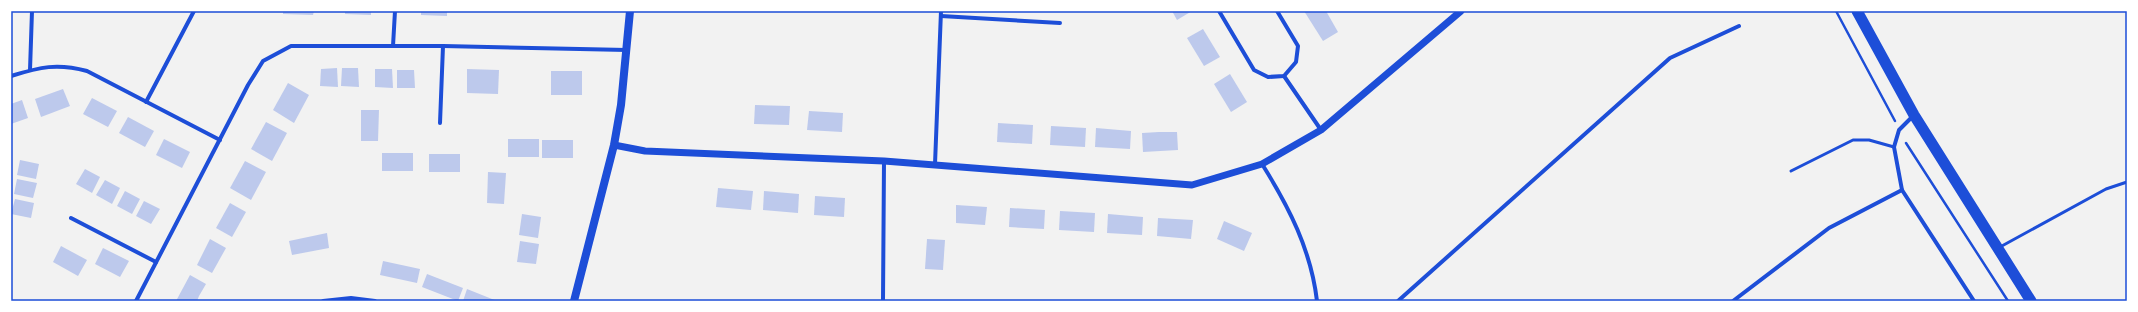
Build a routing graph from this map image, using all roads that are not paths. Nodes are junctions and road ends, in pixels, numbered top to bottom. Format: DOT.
graph roads {
  1 [pos="32,11"];
  2 [pos="194,11"];
  3 [pos="395,11"];
  4 [pos="630,11"];
  5 [pos="1218,11"];
  6 [pos="1277,11"];
  7 [pos="1461,11"];
  8 [pos="1857,11"];
  9 [pos="941,13"];
  10 [pos="1060,23"];
  11 [pos="1739,26"];
  12 [pos="393,46"];
  13 [pos="443,46"];
  14 [pos="627,50"];
  15 [pos="30,70"];
  16 [pos="11,76"];
  17 [pos="1284,76"];
  18 [pos="146,102"];
  19 [pos="1914,115"];
  20 [pos="440,123"];
  21 [pos="1321,130"];
  22 [pos="220,140"];
  23 [pos="614,145"];
  24 [pos="1894,147"];
  25 [pos="884,161"];
  26 [pos="935,164"];
  27 [pos="1262,164"];
  28 [pos="1791,171"];
  29 [pos="2127,182"];
  30 [pos="1902,190"];
  31 [pos="71,218"];
  32 [pos="1998,248"];
  33 [pos="156,262"];
  34 [pos="136,301"];
  35 [pos="323,301"];
  36 [pos="375,301"];
  37 [pos="574,301"];
  38 [pos="883,301"];
  39 [pos="1317,301"];
  40 [pos="1398,301"];
  41 [pos="1733,301"];
  42 [pos="1974,301"];
  43 [pos="2031,301"];
  1 -- 15 [label="street"];
  2 -- 18 [label="street"];
  3 -- 12 [label="street"];
  4 -- 14 [label="main road"];
  5 -- 17 [label="street"];
  6 -- 17 [label="street"];
  7 -- 21 [label="street"];
  8 -- 19 [label="highway"];
  9 -- 10 [label="street"];
  9 -- 26 [label="street"];
  11 -- 40 [label="street"];
  12 -- 13 [label="street"];
  12 -- 22 [label="street"];
  13 -- 14 [label="street"];
  13 -- 20 [label="street"];
  14 -- 23 [label="main road"];
  15 -- 16 [label="street"];
  15 -- 18 [label="street"];
  17 -- 21 [label="street"];
  18 -- 22 [label="street"];
  19 -- 24 [label="street"];
  19 -- 32 [label="highway"];
  21 -- 27 [label="street"];
  22 -- 33 [label="street"];
  23 -- 25 [label="street"];
  23 -- 37 [label="main road"];
  24 -- 28 [label="lane"];
  24 -- 30 [label="street"];
  25 -- 26 [label="street"];
  25 -- 38 [label="street"];
  26 -- 27 [label="street"];
  27 -- 39 [label="street"];
  29 -- 32 [label="lane"];
  30 -- 41 [label="street"];
  30 -- 42 [label="street"];
  31 -- 33 [label="street"];
  32 -- 43 [label="highway"];
  33 -- 34 [label="street"];
  35 -- 36 [label="street"];
}
